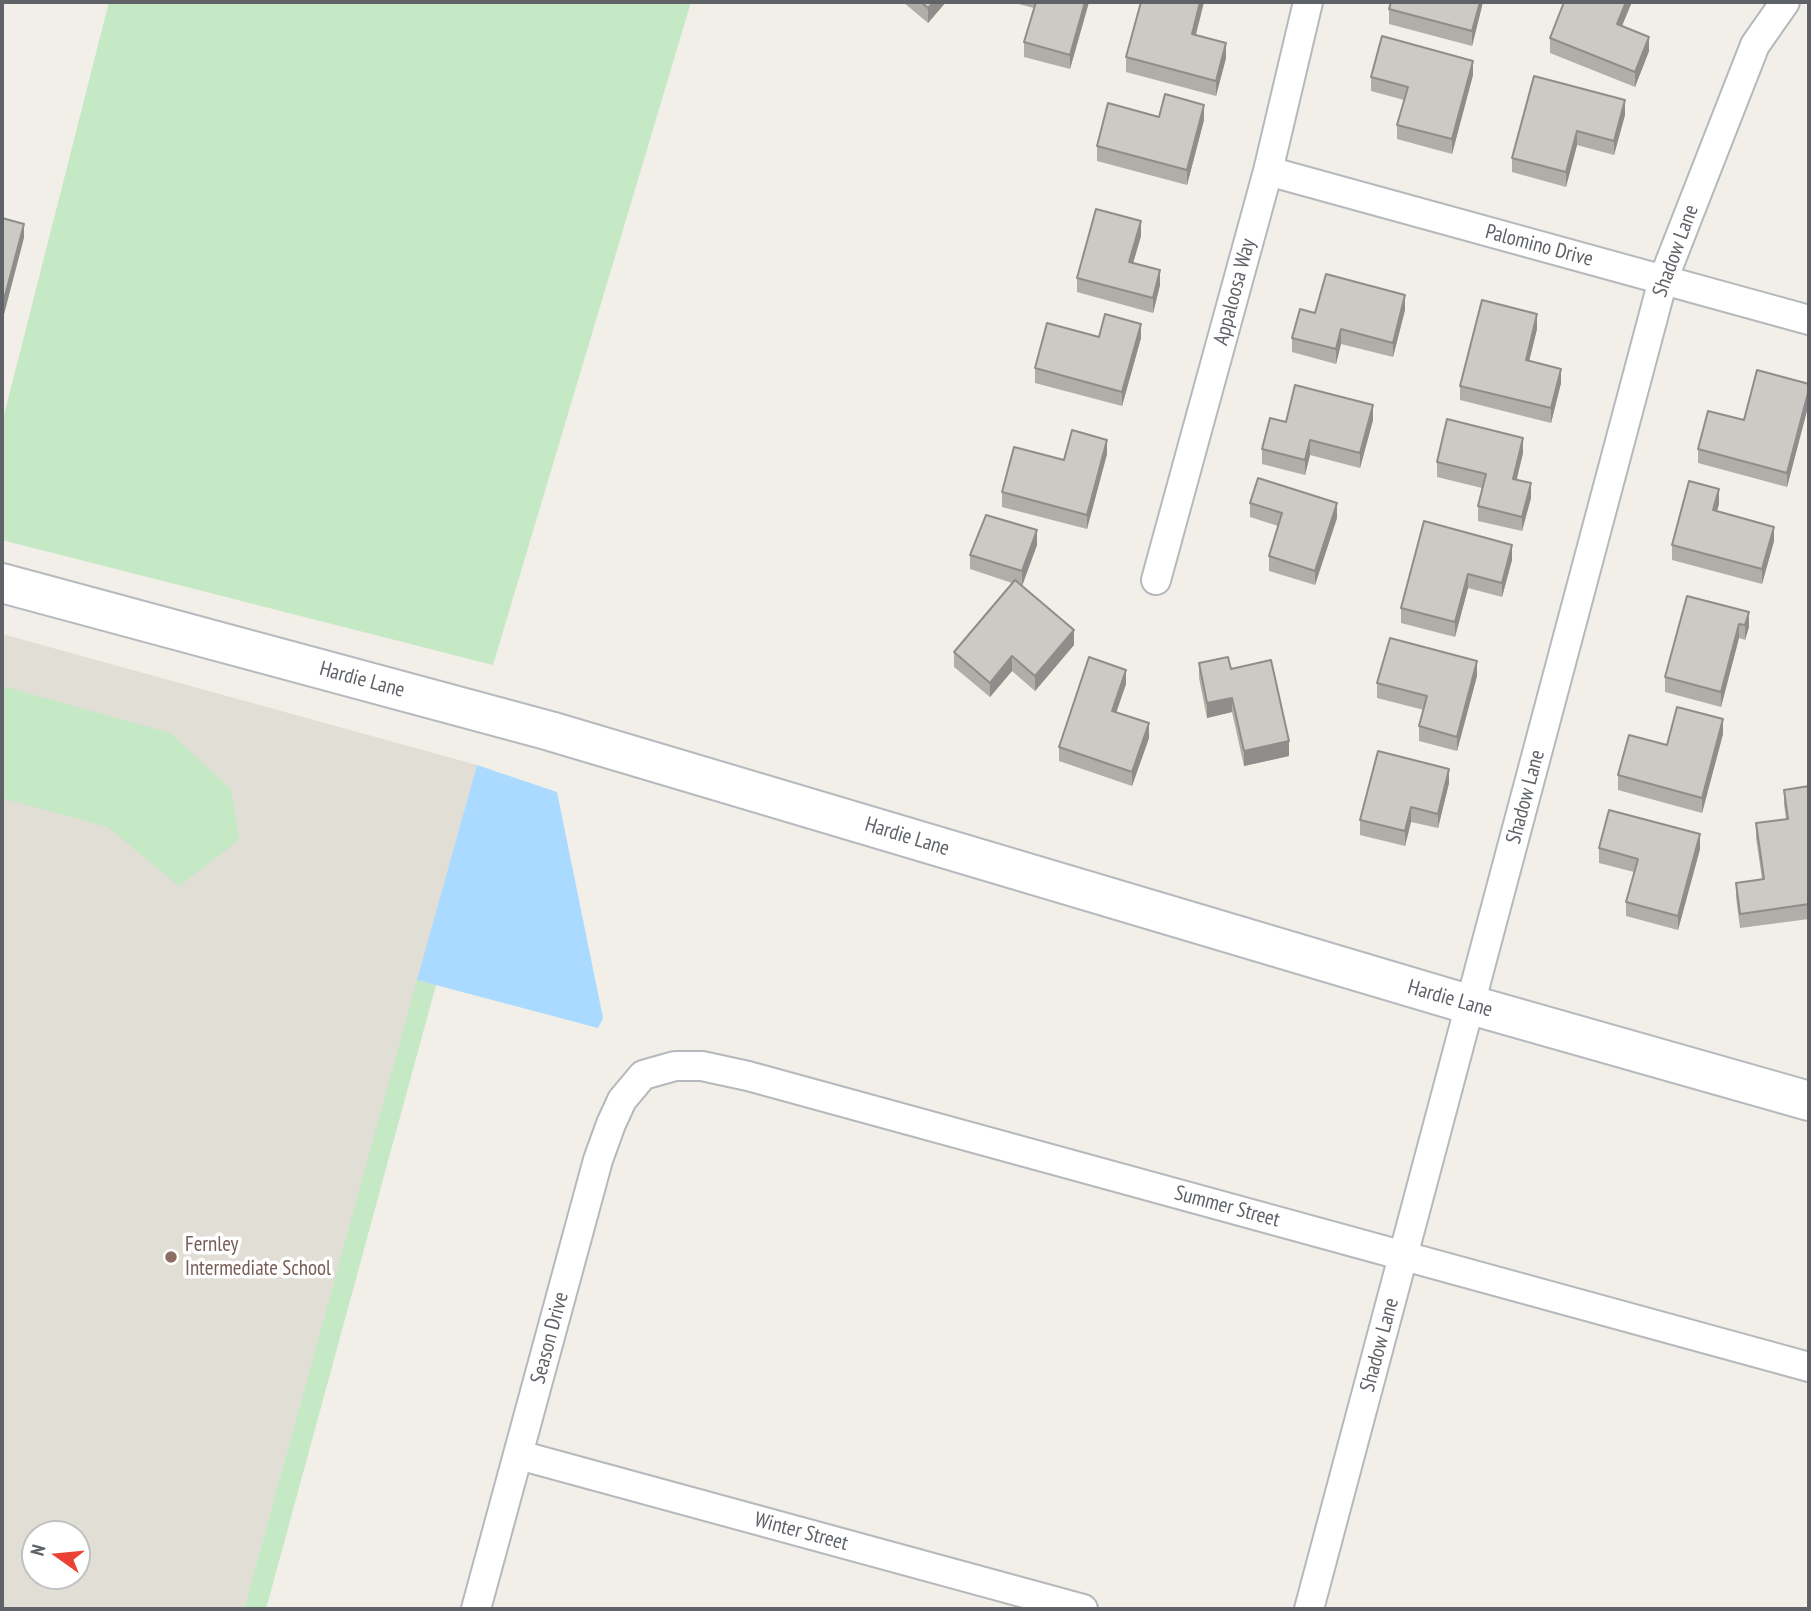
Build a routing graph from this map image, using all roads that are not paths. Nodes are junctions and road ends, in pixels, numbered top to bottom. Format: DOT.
graph roads {
  1 [pos="1308,2"];
  2 [pos="1785,2"];
  3 [pos="1268,172"];
  4 [pos="1663,280"];
  5 [pos="1809,320"];
  6 [pos="1156,580"];
  7 [pos="2,583"];
  8 [pos="1471,1005"];
  9 [pos="643,1075"];
  10 [pos="1809,1101"];
  11 [pos="1404,1256"];
  12 [pos="1809,1367"];
  13 [pos="519,1455"];
  14 [pos="476,1609"];
  15 [pos="1083,1609"];
  16 [pos="1309,1609"];
  1 -- 3 [label="street, Appaloosa Way"];
  2 -- 4 [label="street, Shadow Lane"];
  3 -- 4 [label="street, Palomino Drive"];
  3 -- 6 [label="street, Appaloosa Way"];
  4 -- 5 [label="street, Palomino Drive"];
  4 -- 8 [label="street, Shadow Lane"];
  7 -- 8 [label="street, Hardie Lane"];
  8 -- 10 [label="street, Hardie Lane"];
  8 -- 11 [label="street, Shadow Lane"];
  9 -- 11 [label="street, Summer Street"];
  9 -- 13 [label="street, Season Drive"];
  11 -- 12 [label="street, Summer Street"];
  11 -- 16 [label="street, Shadow Lane"];
  13 -- 14 [label="street, Season Drive"];
  13 -- 15 [label="street, Winter Street"];
}
